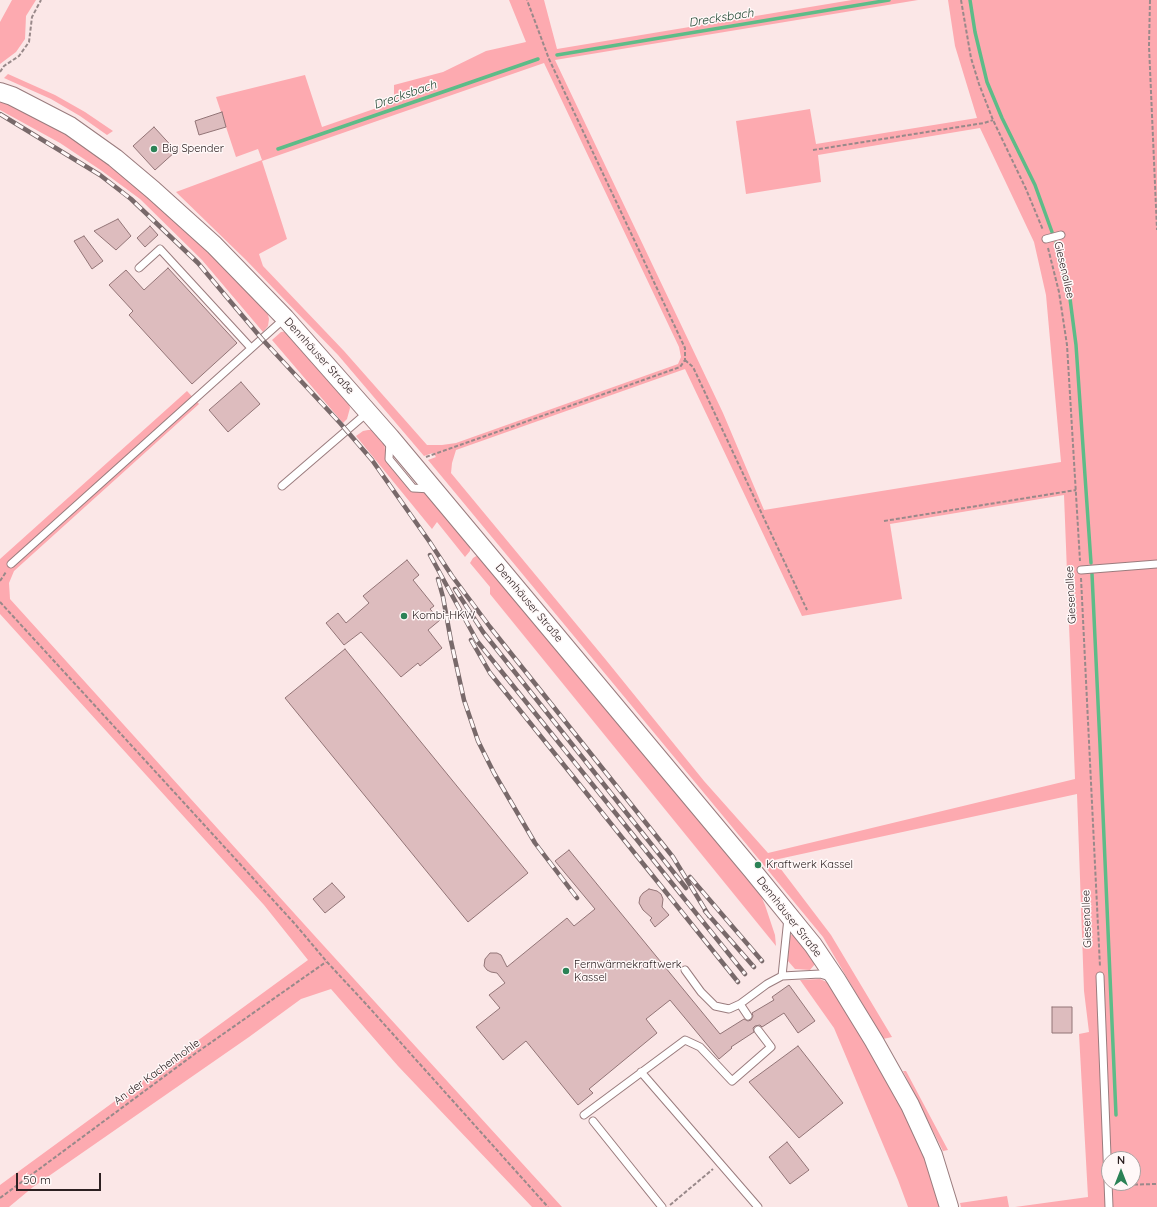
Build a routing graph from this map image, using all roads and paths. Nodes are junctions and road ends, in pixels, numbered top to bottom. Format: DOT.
graph roads {
  1 [pos="41,0"];
  2 [pos="527,0"];
  3 [pos="961,0"];
  4 [pos="1150,0"];
  5 [pos="0,72"];
  6 [pos="0,92"];
  7 [pos="993,120"];
  8 [pos="813,150"];
  9 [pos="1157,230"];
  10 [pos="1061,235"];
  11 [pos="1046,239"];
  12 [pos="139,268"];
  13 [pos="285,318"];
  14 [pos="251,348"];
  15 [pos="685,360"];
  16 [pos="368,412"];
  17 [pos="390,437"];
  18 [pos="412,463"];
  19 [pos="282,486"];
  20 [pos="434,490"];
  21 [pos="1076,490"];
  22 [pos="884,521"];
  23 [pos="11,564"];
  24 [pos="1157,564"];
  25 [pos="1081,570"];
  26 [pos="0,581"];
  27 [pos="0,602"];
  28 [pos="807,610"];
  29 [pos="788,914"];
  30 [pos="326,962"];
  31 [pos="685,970"];
  32 [pos="782,976"];
  33 [pos="1100,976"];
  34 [pos="836,979"];
  35 [pos="740,1004"];
  36 [pos="748,1016"];
  37 [pos="758,1030"];
  38 [pos="641,1072"];
  39 [pos="584,1116"];
  40 [pos="593,1121"];
  41 [pos="1107,1151"];
  42 [pos="720,1163"];
  43 [pos="1141,1184"];
  44 [pos="1157,1184"];
  45 [pos="1108,1191"];
  46 [pos="0,1198"];
  47 [pos="548,1207"];
  48 [pos="662,1207"];
  49 [pos="667,1207"];
  50 [pos="758,1207"];
  51 [pos="949,1207"];
  52 [pos="1109,1207"];
  1 -- 5 [label="path"];
  2 -- 15 [label="path"];
  3 -- 7 [label="path, Giesenallee"];
  4 -- 9 [label="path"];
  6 -- 13 [label="street, Dennhäuser Straße"];
  7 -- 8 [label="path"];
  7 -- 11 [label="path, Giesenallee"];
  10 -- 11 [label="lane"];
  11 -- 21 [label="path, Giesenallee"];
  12 -- 14 [label="lane"];
  13 -- 14 [label="lane"];
  13 -- 16 [label="street, Dennhäuser Straße"];
  14 -- 23 [label="lane"];
  15 -- 18 [label="path"];
  15 -- 28 [label="path"];
  16 -- 17 [label="street, Dennhäuser Straße"];
  16 -- 19 [label="lane"];
  17 -- 18 [label="street, Dennhäuser Straße"];
  17 -- 20 [label="lane"];
  18 -- 20 [label="street, Dennhäuser Straße"];
  20 -- 29 [label="street, Dennhäuser Straße"];
  21 -- 22 [label="path"];
  21 -- 25 [label="path, Giesenallee"];
  23 -- 26 [label="path"];
  24 -- 25 [label="lane"];
  25 -- 33 [label="path, Giesenallee"];
  27 -- 30 [label="path"];
  29 -- 32 [label="lane"];
  29 -- 34 [label="street, Dennhäuser Straße"];
  30 -- 46 [label="path, An der Kachenhohle"];
  30 -- 47 [label="path"];
  31 -- 35 [label="lane"];
  32 -- 34 [label="lane"];
  32 -- 35 [label="lane"];
  33 -- 41 [label="lane"];
  34 -- 51 [label="street, Dennhäuser Straße"];
  35 -- 36 [label="lane"];
  37 -- 38 [label="lane"];
  38 -- 39 [label="lane"];
  38 -- 42 [label="lane"];
  40 -- 48 [label="lane"];
  42 -- 49 [label="path"];
  42 -- 50 [label="lane"];
  43 -- 44 [label="path"];
  45 -- 52 [label="lane"];
}
